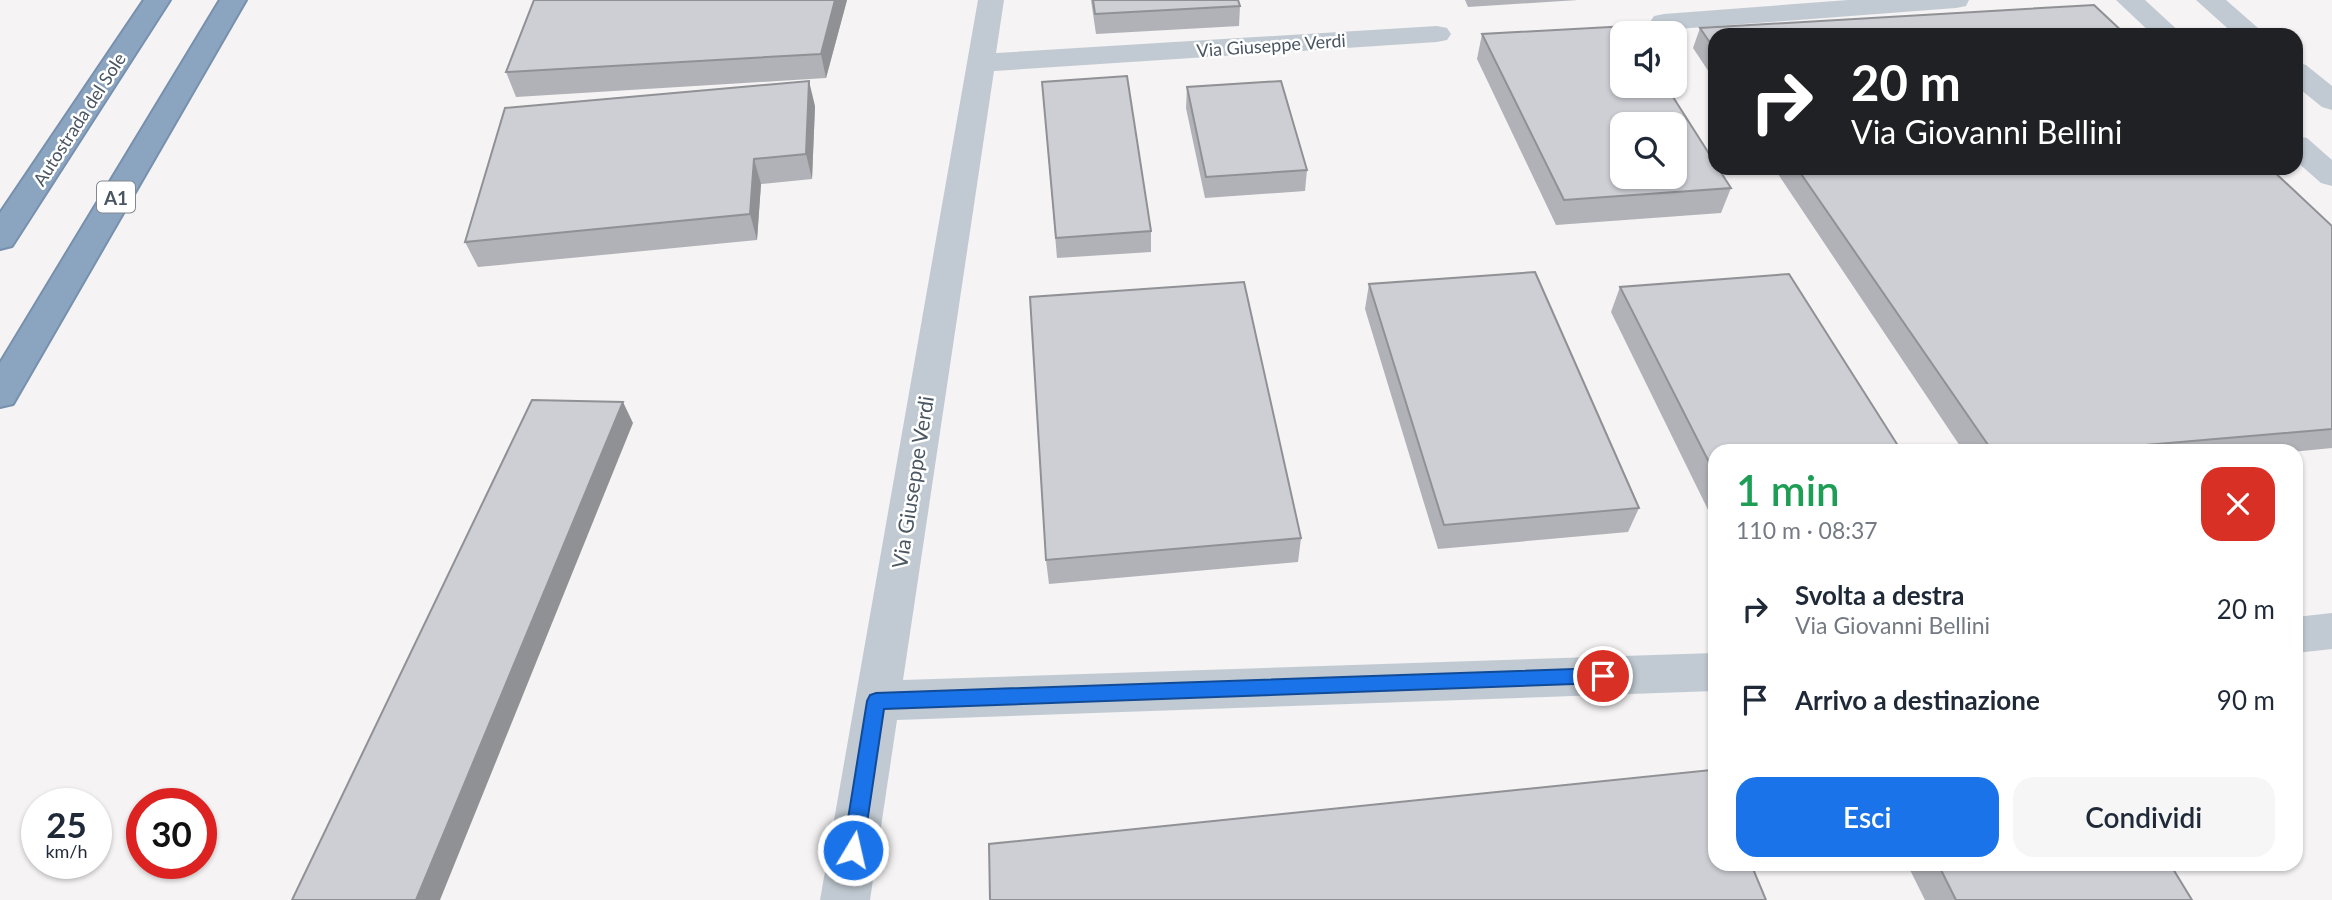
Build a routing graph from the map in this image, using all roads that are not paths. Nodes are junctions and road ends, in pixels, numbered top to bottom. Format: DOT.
graph roads {
  1 [pos="157,0"];
  2 [pos="233,0"];
  3 [pos="991,0"];
  4 [pos="1956,0"];
  5 [pos="2129,0"];
  6 [pos="2209,0"];
  7 [pos="1677,21"];
  8 [pos="2161,28"];
  9 [pos="2243,28"];
  10 [pos="1437,34"];
  11 [pos="980,63"];
  12 [pos="2303,77"];
  13 [pos="2332,101"];
  14 [pos="2303,151"];
  15 [pos="2332,176"];
  16 [pos="0,238"];
  17 [pos="0,394"];
  18 [pos="2332,631"];
  19 [pos="2303,634"];
  20 [pos="1708,672"];
  21 [pos="876,701"];
  22 [pos="845,900"];
  1 -- 16 [label="highway, Autostrada del Sole"];
  2 -- 17 [label="highway, A1"];
  3 -- 11 [label="street, Via Giuseppe Verdi"];
  4 -- 7 [label="street"];
  5 -- 8 [label="street"];
  6 -- 9 [label="street"];
  10 -- 11 [label="street, Via Giuseppe Verdi"];
  11 -- 21 [label="street, Via Giuseppe Verdi"];
  12 -- 13 [label="street"];
  14 -- 15 [label="street"];
  18 -- 19 [label="street"];
  20 -- 21 [label="street"];
  21 -- 22 [label="street, Via Giuseppe Verdi"];
}
